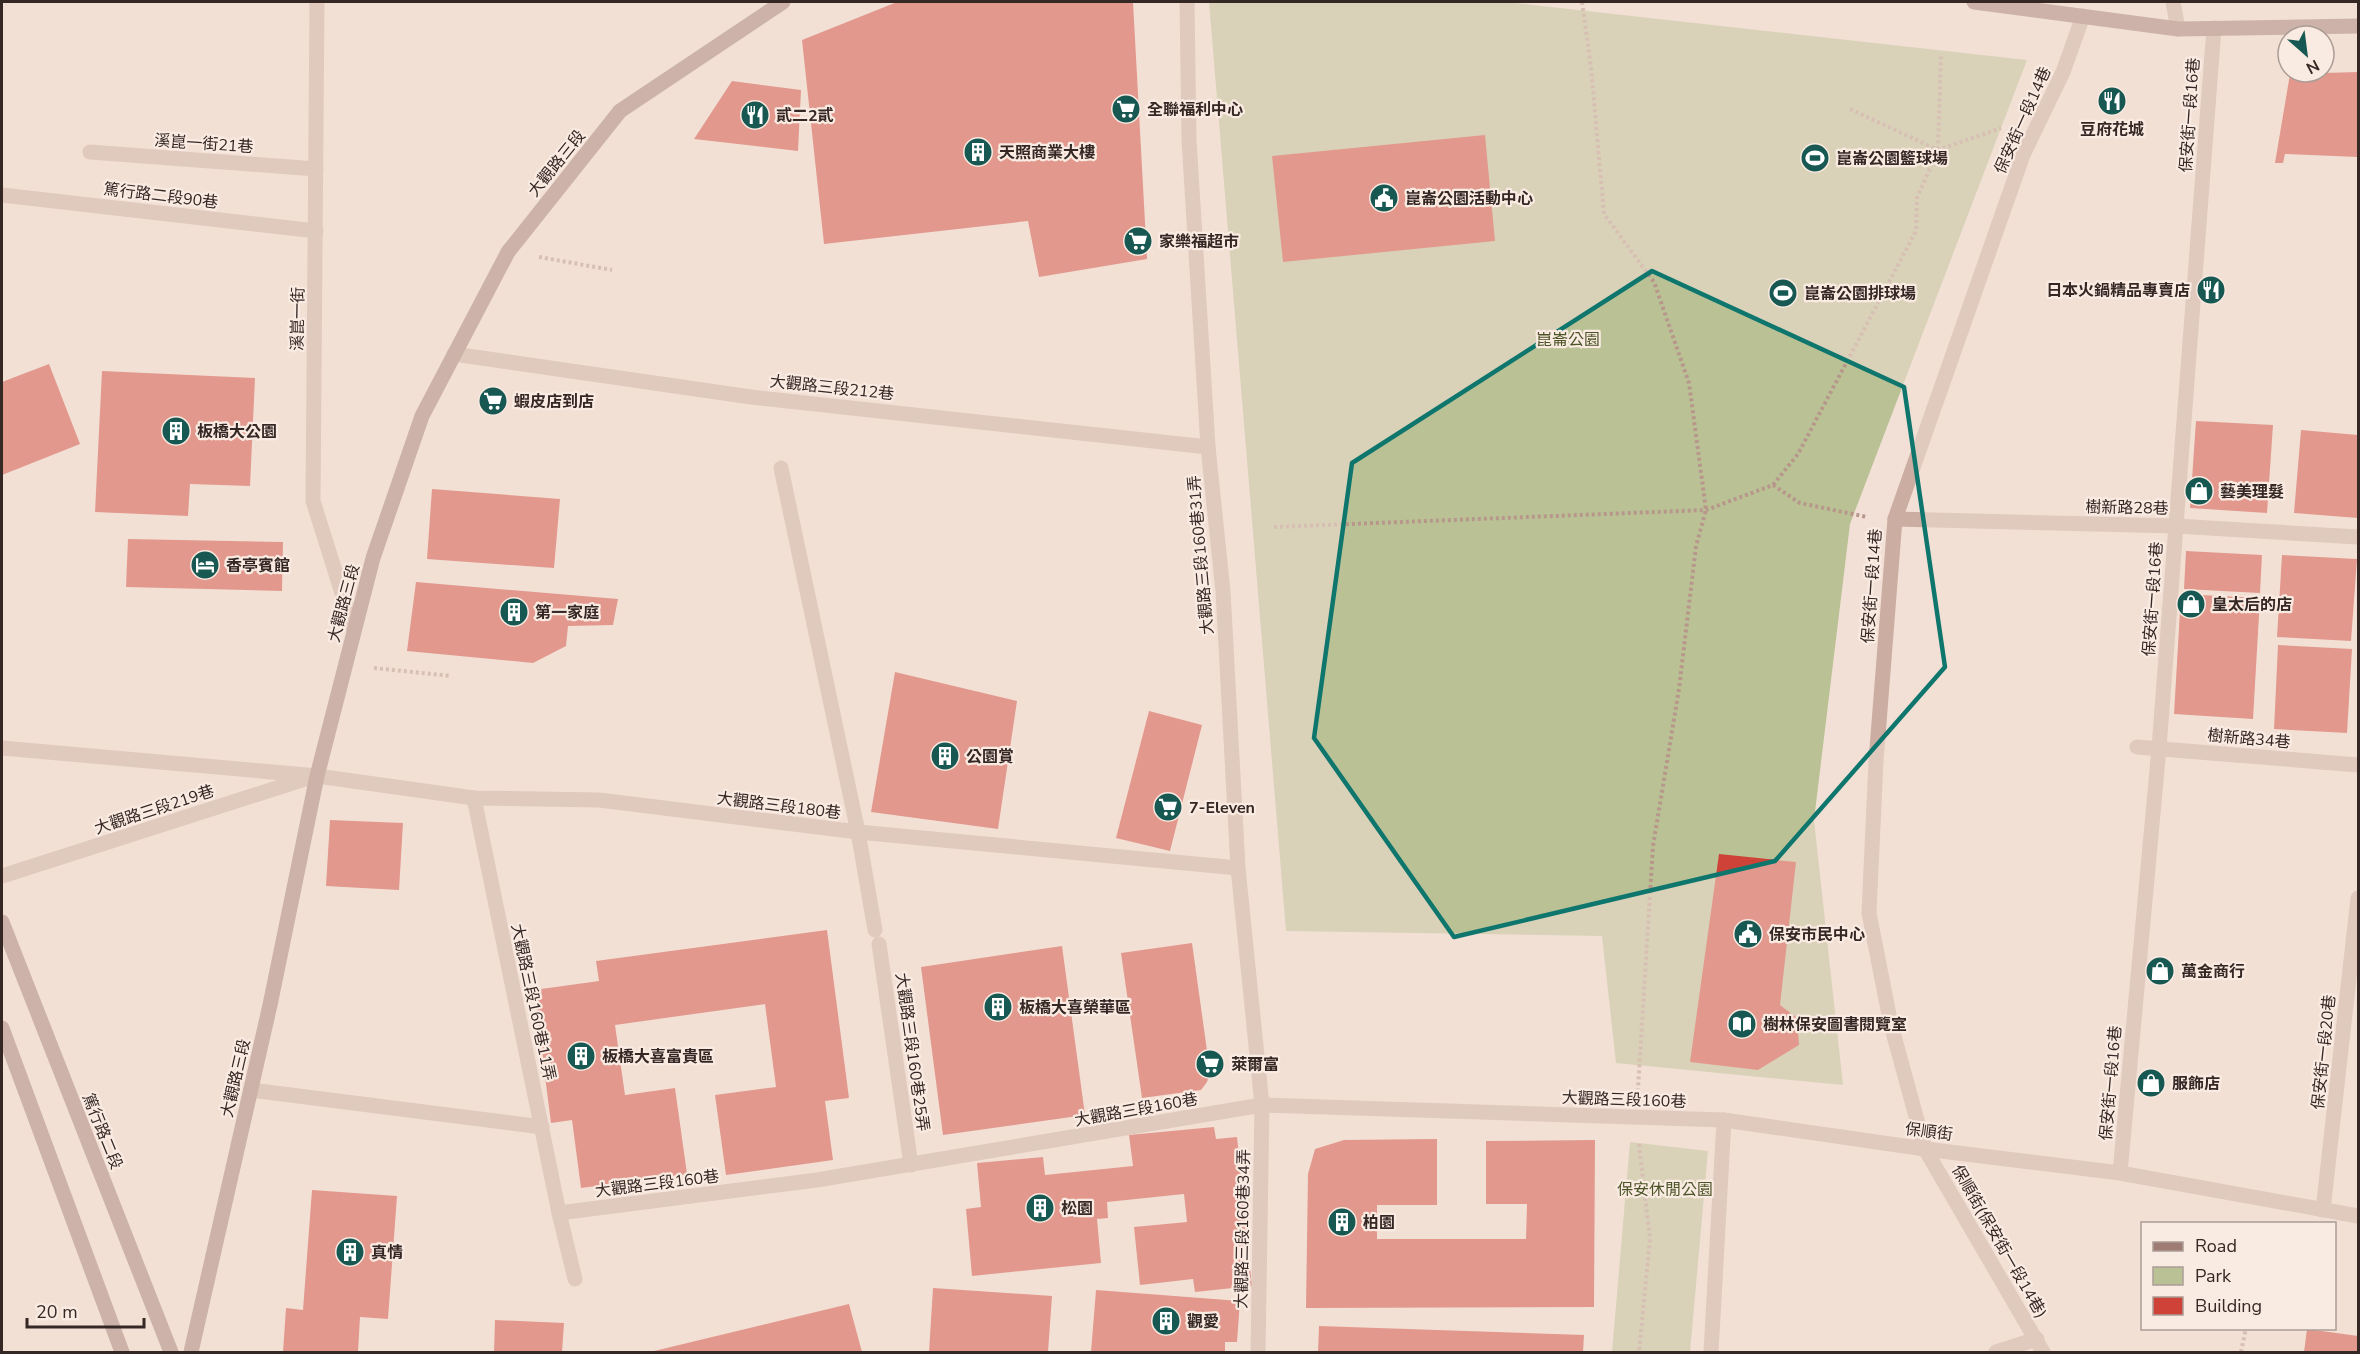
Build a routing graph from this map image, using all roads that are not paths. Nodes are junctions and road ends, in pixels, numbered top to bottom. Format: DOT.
graph roads {
  1 [pos="318,2"];
  2 [pos="783,2"];
  3 [pos="1187,2"];
  4 [pos="1974,2"];
  5 [pos="2173,4"];
  6 [pos="2083,16"];
  7 [pos="2358,26"];
  8 [pos="2214,28"];
  9 [pos="2178,29"];
  10 [pos="90,152"];
  11 [pos="316,169"];
  12 [pos="2,195"];
  13 [pos="316,231"];
  14 [pos="454,354"];
  15 [pos="1208,447"];
  16 [pos="781,468"];
  17 [pos="1895,519"];
  18 [pos="2176,526"];
  19 [pos="2358,537"];
  20 [pos="354,631"];
  21 [pos="2137,747"];
  22 [pos="2,748"];
  23 [pos="2159,748"];
  24 [pos="2358,765"];
  25 [pos="317,776"];
  26 [pos="474,798"];
  27 [pos="858,832"];
  28 [pos="1238,868"];
  29 [pos="2,876"];
  30 [pos="2358,898"];
  31 [pos="2,922"];
  32 [pos="2,1028"];
  33 [pos="251,1090"];
  34 [pos="1262,1105"];
  35 [pos="1724,1120"];
  36 [pos="542,1127"];
  37 [pos="1925,1149"];
  38 [pos="911,1165"];
  39 [pos="2120,1173"];
  40 [pos="2323,1210"];
  41 [pos="559,1213"];
  42 [pos="2358,1216"];
  43 [pos="575,1279"];
  44 [pos="2040,1346"];
  45 [pos="122,1353"];
  46 [pos="171,1353"];
  47 [pos="191,1353"];
  48 [pos="1258,1353"];
  49 [pos="1711,1353"];
  50 [pos="1996,1353"];
  1 -- 11 [label="street, 溪崑一街"];
  2 -- 14 [label="main road, 大觀路三段"];
  3 -- 15 [label="street, 大觀路三段160巷31弄"];
  4 -- 6 [label="main road"];
  5 -- 9 [label="street"];
  6 -- 9 [label="main road"];
  6 -- 17 [label="street, 保安街一段14巷"];
  7 -- 8 [label="main road"];
  8 -- 9 [label="main road"];
  8 -- 18 [label="street, 保安街一段16巷"];
  10 -- 11 [label="street, 溪崑一街21巷"];
  11 -- 13 [label="street, 溪崑一街"];
  12 -- 13 [label="street, 篤行路二段90巷"];
  13 -- 20 [label="street, 溪崑一街"];
  14 -- 15 [label="street, 大觀路三段212巷"];
  14 -- 20 [label="main road, 大觀路三段"];
  15 -- 28 [label="street, 大觀路三段160巷31弄"];
  16 -- 27 [label="street, 大觀路三段160巷25弄"];
  17 -- 18 [label="street, 樹新路28巷"];
  17 -- 37 [label="street, 保安街一段14巷"];
  18 -- 19 [label="street, 樹新路28巷"];
  18 -- 23 [label="street, 保安街一段16巷"];
  20 -- 25 [label="main road, 大觀路三段"];
  21 -- 23 [label="street, 樹新路34巷"];
  22 -- 25 [label="street, 大觀路三段180巷"];
  23 -- 24 [label="street, 樹新路34巷"];
  23 -- 39 [label="street, 保安街一段16巷"];
  25 -- 26 [label="street, 大觀路三段180巷"];
  25 -- 29 [label="street, 大觀路三段219巷"];
  25 -- 33 [label="main road, 大觀路三段"];
  26 -- 27 [label="street, 大觀路三段180巷"];
  26 -- 36 [label="street, 大觀路三段160巷11弄"];
  27 -- 28 [label="street, 大觀路三段180巷"];
  27 -- 38 [label="street, 大觀路三段160巷25弄"];
  28 -- 34 [label="street, 大觀路三段160巷31弄"];
  30 -- 40 [label="street, 保安街一段20巷"];
  31 -- 46 [label="main road, 篤行路二段"];
  32 -- 45 [label="main road"];
  33 -- 36 [label="street"];
  33 -- 47 [label="main road, 大觀路三段"];
  34 -- 35 [label="street, 大觀路三段160巷"];
  34 -- 38 [label="street, 大觀路三段160巷"];
  34 -- 48 [label="street, 大觀路三段160巷34弄"];
  35 -- 37 [label="street, 保順街"];
  35 -- 49 [label="street"];
  36 -- 41 [label="street, 大觀路三段160巷11弄"];
  37 -- 39 [label="street, 保順街"];
  37 -- 44 [label="street, 保順街(保安街一段14巷)"];
  38 -- 41 [label="street, 大觀路三段160巷"];
  39 -- 40 [label="street, 保順街"];
  40 -- 42 [label="street, 保順街"];
  41 -- 43 [label="street, 大觀路三段160巷11弄"];
  44 -- 50 [label="street"];
}
